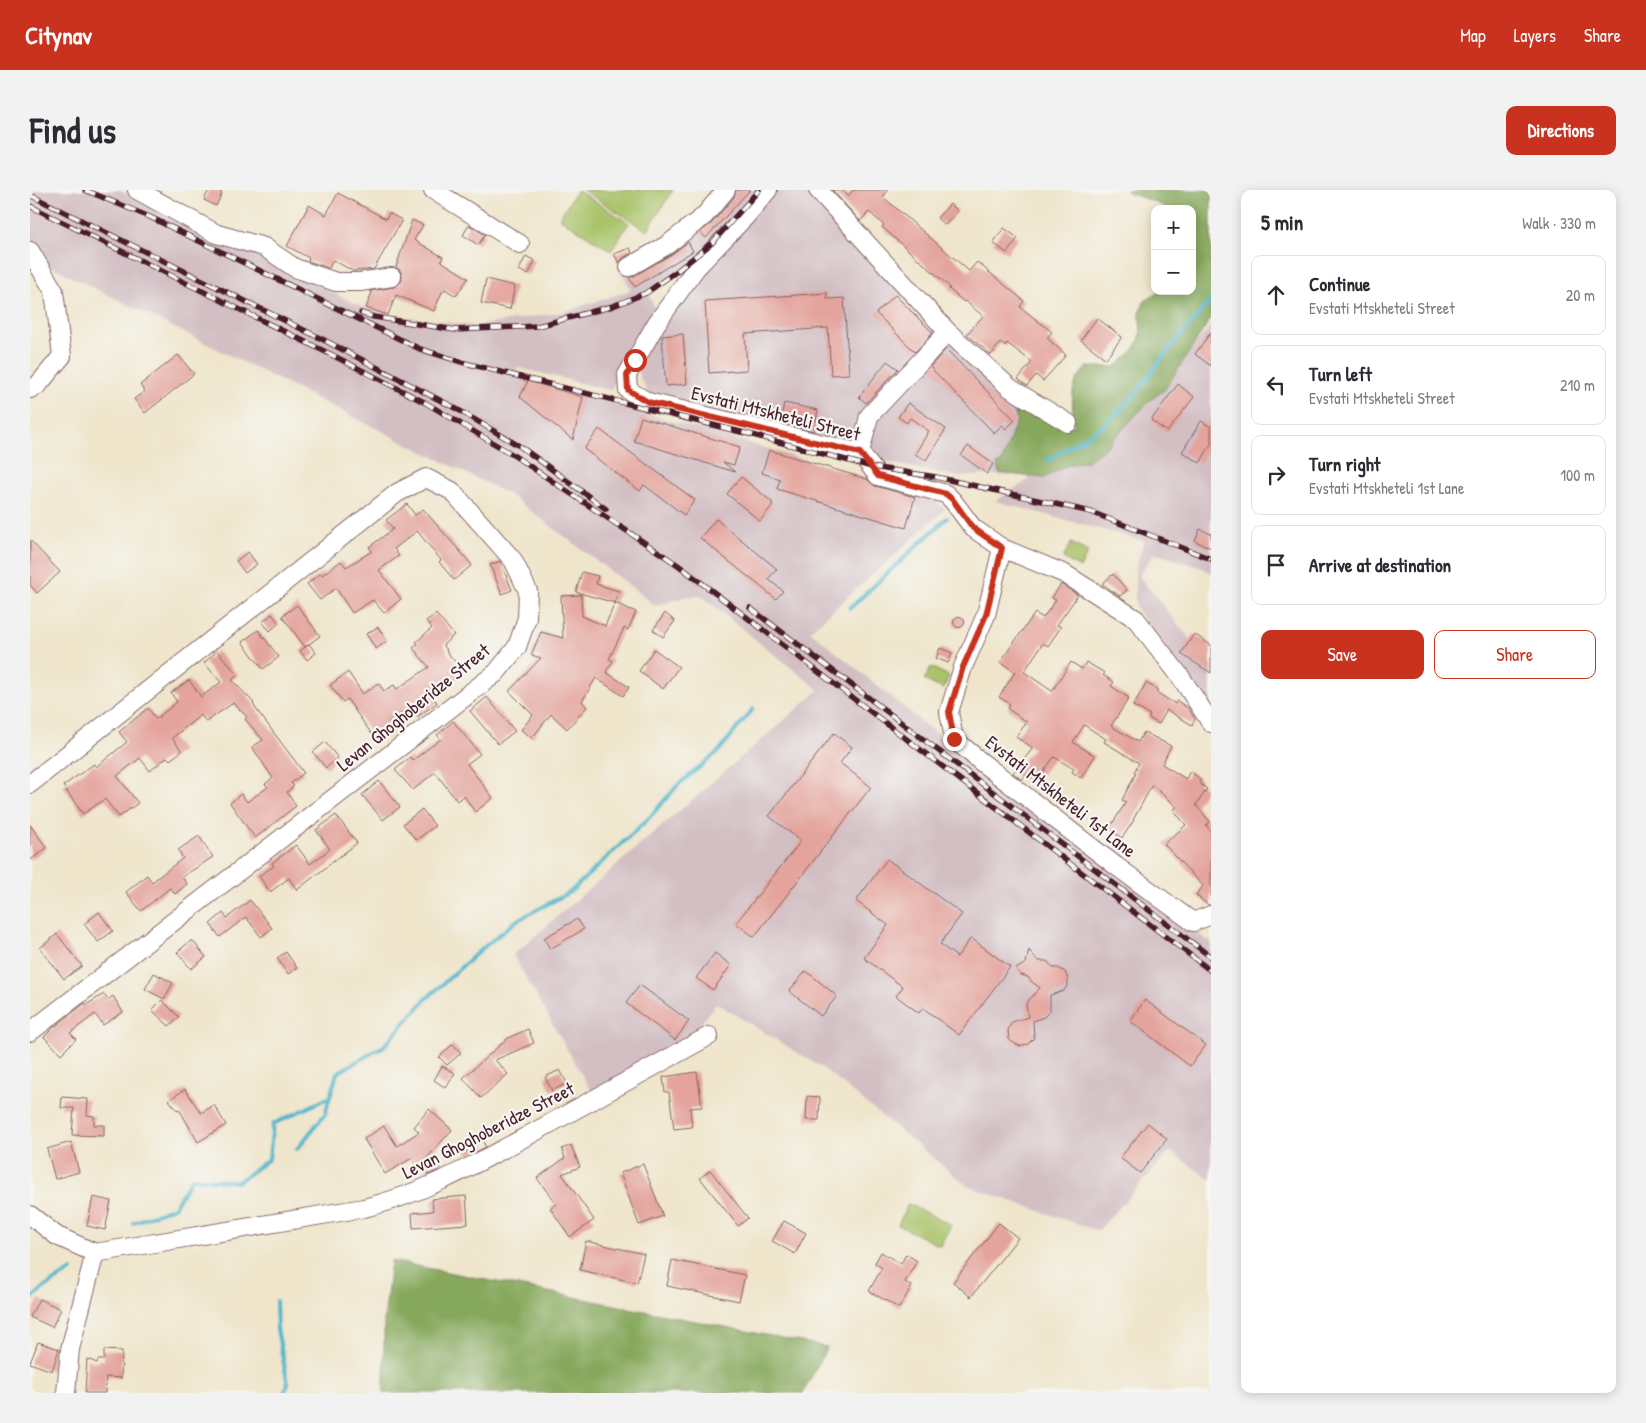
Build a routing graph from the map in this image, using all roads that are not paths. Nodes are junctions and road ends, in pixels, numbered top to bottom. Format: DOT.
graph roads {
  1 [pos="137,190"];
  2 [pos="433,190"];
  3 [pos="726,190"];
  4 [pos="768,190"];
  5 [pos="818,190"];
  6 [pos="520,244"];
  7 [pos="30,251"];
  8 [pos="629,267"];
  9 [pos="392,277"];
  10 [pos="948,332"];
  11 [pos="30,389"];
  12 [pos="1068,423"];
  13 [pos="860,453"];
  14 [pos="1002,548"];
  15 [pos="1211,722"];
  16 [pos="30,784"];
  17 [pos="1211,915"];
  18 [pos="30,1032"];
  19 [pos="709,1036"];
  20 [pos="30,1215"];
  21 [pos="96,1253"];
  22 [pos="66,1393"];
  1 -- 9 [label="street"];
  2 -- 6 [label="street"];
  3 -- 8 [label="street"];
  4 -- 13 [label="street, Evstati Mtskheteli Street"];
  5 -- 10 [label="street"];
  7 -- 11 [label="street"];
  10 -- 12 [label="street"];
  10 -- 13 [label="street"];
  13 -- 14 [label="street, Evstati Mtskheteli Street"];
  14 -- 15 [label="street, Evstati Mtskheteli Street"];
  14 -- 17 [label="street, Evstati Mtskheteli 1st Lane"];
  16 -- 18 [label="street, Levan Ghoghoberidze Street"];
  19 -- 21 [label="street, Levan Ghoghoberidze Street"];
  20 -- 21 [label="street"];
  21 -- 22 [label="street"];
}
